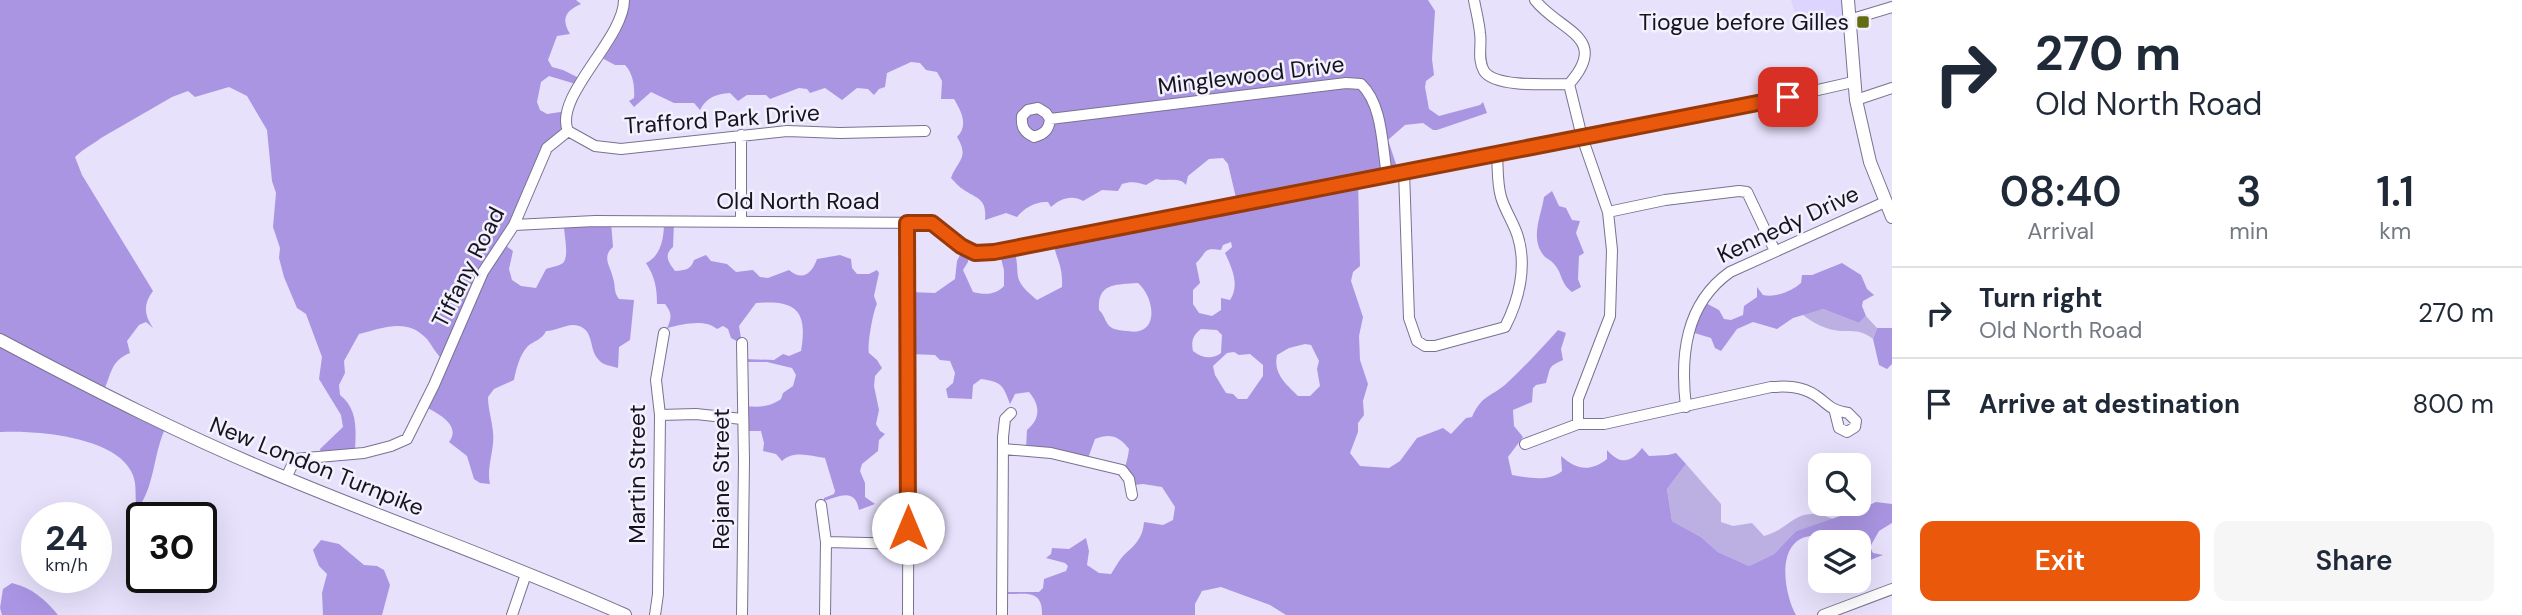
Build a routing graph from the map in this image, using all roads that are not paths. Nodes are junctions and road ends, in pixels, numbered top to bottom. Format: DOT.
graph roads {
  1 [pos="624,0"];
  2 [pos="1475,0"];
  3 [pos="1535,0"];
  4 [pos="1848,0"];
  5 [pos="1892,7"];
  6 [pos="1849,20"];
  7 [pos="1853,82"];
  8 [pos="1564,84"];
  9 [pos="1892,88"];
  10 [pos="1856,100"];
  11 [pos="1050,119"];
  12 [pos="568,131"];
  13 [pos="925,131"];
  14 [pos="741,135"];
  15 [pos="1582,137"];
  16 [pos="1497,154"];
  17 [pos="1404,171"];
  18 [pos="1387,175"];
  19 [pos="1885,202"];
  20 [pos="1608,212"];
  21 [pos="1892,216"];
  22 [pos="741,220"];
  23 [pos="907,223"];
  24 [pos="514,225"];
  25 [pos="1775,251"];
  26 [pos="664,332"];
  27 [pos="0,340"];
  28 [pos="742,343"];
  29 [pos="1686,407"];
  30 [pos="1835,412"];
  31 [pos="1011,413"];
  32 [pos="660,415"];
  33 [pos="742,419"];
  34 [pos="1578,424"];
  35 [pos="1525,444"];
  36 [pos="1003,449"];
  37 [pos="286,478"];
  38 [pos="1132,495"];
  39 [pos="821,505"];
  40 [pos="826,542"];
  41 [pos="908,544"];
  42 [pos="526,574"];
  43 [pos="1892,589"];
  44 [pos="513,615"];
  45 [pos="625,615"];
  46 [pos="655,615"];
  47 [pos="742,615"];
  48 [pos="825,615"];
  49 [pos="908,615"];
  50 [pos="1002,615"];
  51 [pos="1823,615"];
  1 -- 12 [label="street"];
  2 -- 8 [label="street"];
  3 -- 8 [label="street"];
  4 -- 6 [label="main road"];
  5 -- 6 [label="street"];
  6 -- 7 [label="main road"];
  7 -- 10 [label="main road"];
  7 -- 15 [label="street, Old North Road"];
  8 -- 15 [label="street"];
  9 -- 10 [label="street"];
  10 -- 19 [label="main road"];
  11 -- 18 [label="street, Minglewood Drive"];
  12 -- 14 [label="street, Trafford Park Drive"];
  12 -- 24 [label="street, Tiffany Road"];
  13 -- 14 [label="street, Trafford Park Drive"];
  14 -- 22 [label="street"];
  15 -- 16 [label="street, Old North Road"];
  15 -- 20 [label="street"];
  16 -- 17 [label="street, Old North Road"];
  16 -- 17 [label="street"];
  17 -- 18 [label="street, Old North Road"];
  18 -- 23 [label="street, Old North Road"];
  19 -- 21 [label="main road"];
  19 -- 25 [label="street, Kennedy Drive"];
  20 -- 25 [label="street"];
  20 -- 34 [label="street"];
  22 -- 23 [label="street, Old North Road"];
  22 -- 24 [label="street, Old North Road"];
  23 -- 41 [label="street"];
  24 -- 37 [label="street, Tiffany Road"];
  25 -- 29 [label="street, Kennedy Drive"];
  26 -- 32 [label="street, Martin Street"];
  27 -- 37 [label="main road, New London Turnpike"];
  28 -- 33 [label="street, Rejane Street"];
  29 -- 30 [label="street"];
  29 -- 34 [label="street"];
  31 -- 36 [label="street"];
  32 -- 33 [label="street"];
  32 -- 46 [label="street, Martin Street"];
  33 -- 47 [label="street, Rejane Street"];
  34 -- 35 [label="street"];
  36 -- 38 [label="street"];
  36 -- 50 [label="street"];
  37 -- 42 [label="main road, New London Turnpike"];
  39 -- 40 [label="street"];
  40 -- 41 [label="street"];
  40 -- 48 [label="street"];
  41 -- 49 [label="street"];
  42 -- 44 [label="street"];
  42 -- 45 [label="main road, New London Turnpike"];
  43 -- 51 [label="street"];
}
